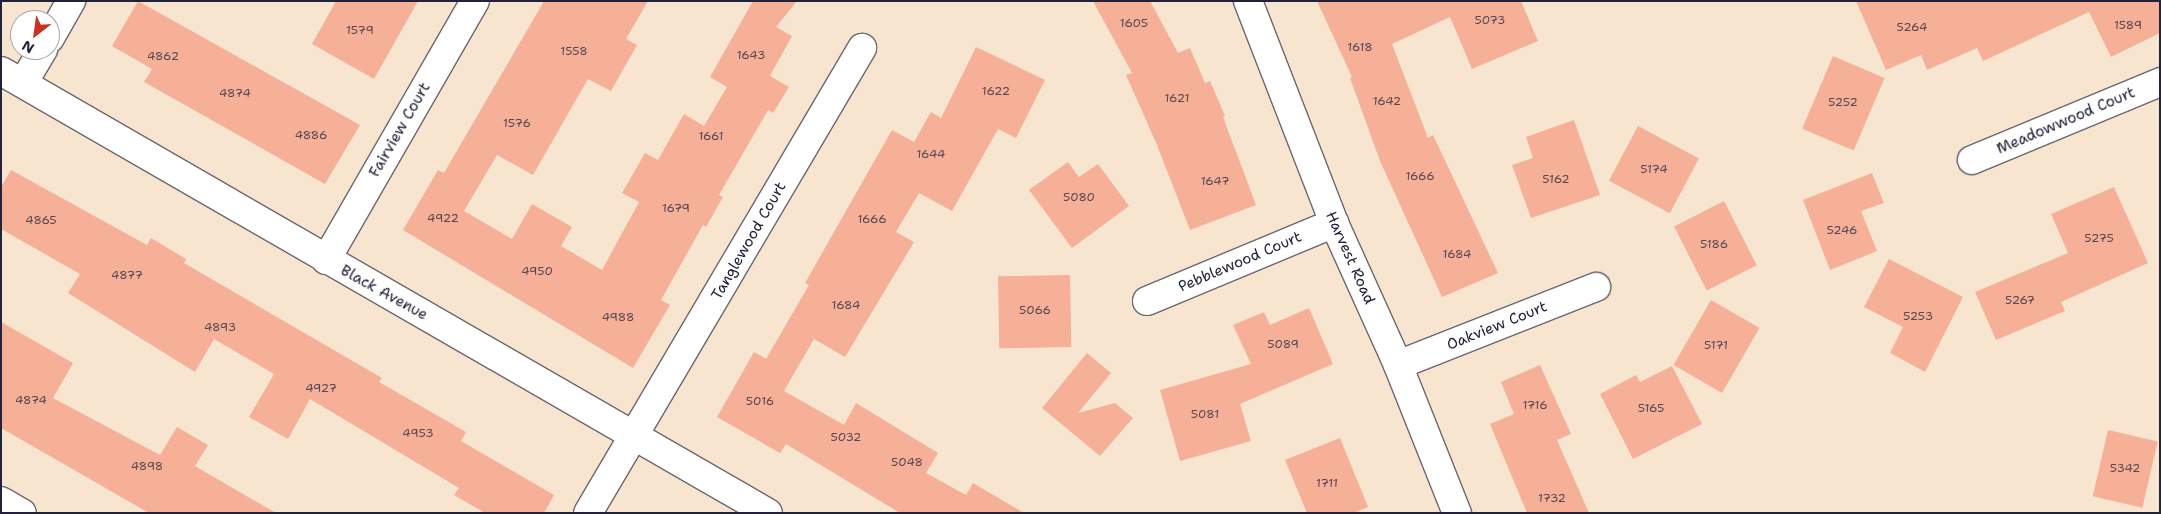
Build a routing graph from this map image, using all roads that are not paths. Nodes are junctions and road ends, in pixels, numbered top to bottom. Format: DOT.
graph roads {
  1 [pos="71,1"];
  2 [pos="475,1"];
  3 [pos="1248,1"];
  4 [pos="60,20"];
  5 [pos="862,48"];
  6 [pos="32,60"];
  7 [pos="12,77"];
  8 [pos="2160,82"];
  9 [pos="1972,160"];
  10 [pos="1334,224"];
  11 [pos="326,260"];
  12 [pos="1596,287"];
  13 [pos="1146,301"];
  14 [pos="1398,366"];
  15 [pos="635,434"];
  16 [pos="1,501"];
  17 [pos="22,513"];
  18 [pos="588,513"];
  19 [pos="768,513"];
  20 [pos="1456,513"];
  1 -- 4 [label="street"];
  2 -- 11 [label="street, Fairview Court"];
  3 -- 10 [label="street, Harvest Road"];
  5 -- 15 [label="street, Tanglewood Court"];
  6 -- 7 [label="street"];
  7 -- 11 [label="street, Black Avenue"];
  8 -- 9 [label="street, Meadowwood Court"];
  10 -- 13 [label="street, Pebblewood Court"];
  10 -- 14 [label="street, Harvest Road"];
  11 -- 15 [label="street, Black Avenue"];
  12 -- 14 [label="street, Oakview Court"];
  14 -- 20 [label="street, Harvest Road"];
  15 -- 18 [label="street, Tanglewood Court"];
  15 -- 19 [label="street, Black Avenue"];
  16 -- 17 [label="street"];
}
